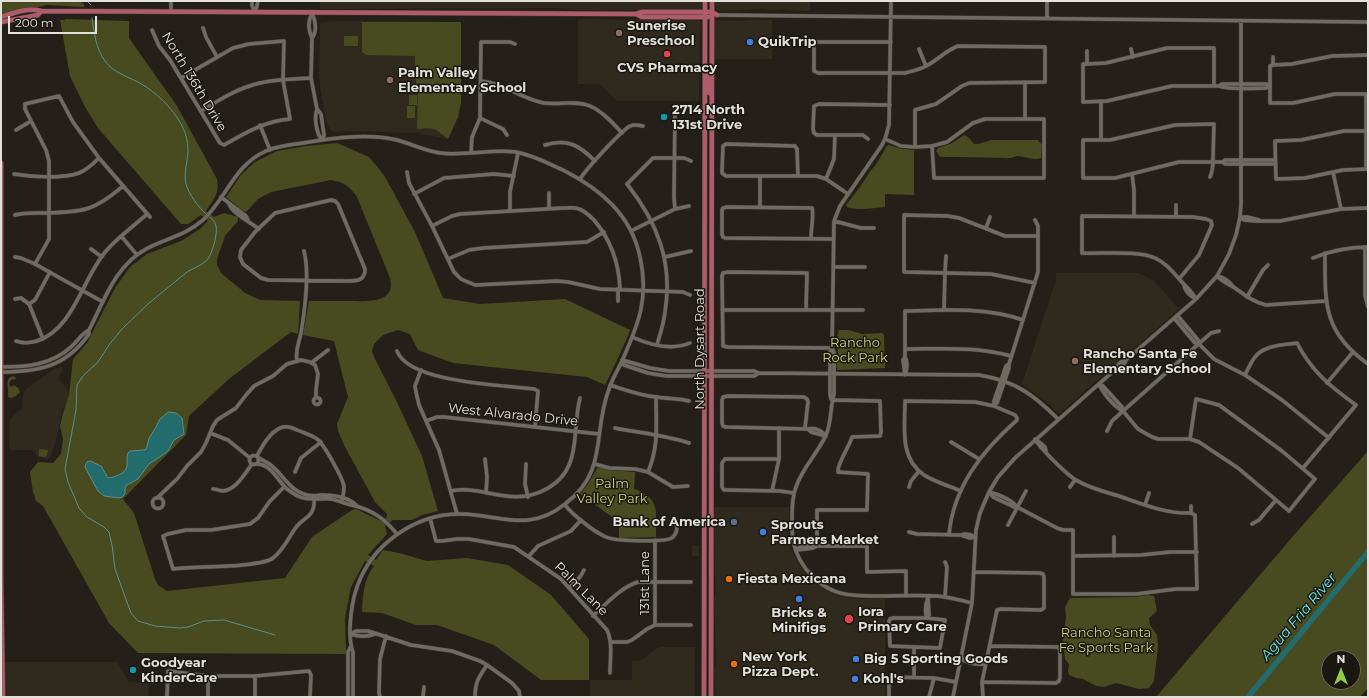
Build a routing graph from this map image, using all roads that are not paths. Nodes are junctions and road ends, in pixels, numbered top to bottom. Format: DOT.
graph roads {
  1 [pos="171,1"];
  2 [pos="252,1"];
  3 [pos="258,1"];
  4 [pos="705,1"];
  5 [pos="712,1"];
  6 [pos="891,1"];
  7 [pos="1047,1"];
  8 [pos="41,11"];
  9 [pos="171,12"];
  10 [pos="255,12"];
  11 [pos="312,13"];
  12 [pos="705,15"];
  13 [pos="712,15"];
  14 [pos="717,15"];
  15 [pos="1,16"];
  16 [pos="891,17"];
  17 [pos="1047,18"];
  18 [pos="1241,21"];
  19 [pos="1,22"];
  20 [pos="1368,22"];
  21 [pos="203,28"];
  22 [pos="152,30"];
  23 [pos="891,42"];
  24 [pos="515,44"];
  25 [pos="919,49"];
  26 [pos="1131,49"];
  27 [pos="1087,51"];
  28 [pos="1368,55"];
  29 [pos="217,57"];
  30 [pos="1133,57"];
  31 [pos="1273,57"];
  32 [pos="1087,64"];
  33 [pos="1273,65"];
  34 [pos="926,66"];
  35 [pos="704,71"];
  36 [pos="891,73"];
  37 [pos="181,78"];
  38 [pos="311,78"];
  39 [pos="283,80"];
  40 [pos="481,81"];
  41 [pos="1025,82"];
  42 [pos="1214,86"];
  43 [pos="1241,86"];
  44 [pos="1270,86"];
  45 [pos="711,94"];
  46 [pos="1101,102"];
  47 [pos="890,105"];
  48 [pos="675,110"];
  49 [pos="200,111"];
  50 [pos="1367,111"];
  51 [pos="480,118"];
  52 [pos="1025,119"];
  53 [pos="31,121"];
  54 [pos="260,125"];
  55 [pos="643,126"];
  56 [pos="16,130"];
  57 [pos="1366,132"];
  58 [pos="622,133"];
  59 [pos="507,135"];
  60 [pos="836,135"];
  61 [pos="868,139"];
  62 [pos="885,139"];
  63 [pos="322,140"];
  64 [pos="1101,140"];
  65 [pos="545,145"];
  66 [pos="932,146"];
  67 [pos="915,147"];
  68 [pos="270,150"];
  69 [pos="471,153"];
  70 [pos="518,153"];
  71 [pos="99,158"];
  72 [pos="674,158"];
  73 [pos="595,161"];
  74 [pos="691,161"];
  75 [pos="1213,162"];
  76 [pos="1241,162"];
  77 [pos="1276,162"];
  78 [pos="1,163"];
  79 [pos="1367,169"];
  80 [pos="407,172"];
  81 [pos="1333,172"];
  82 [pos="14,174"];
  83 [pos="1132,174"];
  84 [pos="50,176"];
  85 [pos="514,176"];
  86 [pos="760,176"];
  87 [pos="798,176"];
  88 [pos="1210,178"];
  89 [pos="580,179"];
  90 [pos="826,179"];
  91 [pos="122,186"];
  92 [pos="549,193"];
  93 [pos="414,194"];
  94 [pos="848,194"];
  95 [pos="221,197"];
  96 [pos="1176,205"];
  97 [pos="689,206"];
  98 [pos="760,207"];
  99 [pos="1368,208"];
  100 [pos="549,209"];
  101 [pos="675,209"];
  102 [pos="1,210"];
  103 [pos="1340,210"];
  104 [pos="510,211"];
  105 [pos="49,213"];
  106 [pos="15,215"];
  107 [pos="1,216"];
  108 [pos="1134,216"];
  109 [pos="990,217"];
  110 [pos="1176,217"];
  111 [pos="1240,217"];
  112 [pos="652,220"];
  113 [pos="1035,220"];
  114 [pos="834,221"];
  115 [pos="432,226"];
  116 [pos="259,228"];
  117 [pos="874,228"];
  118 [pos="986,228"];
  119 [pos="630,231"];
  120 [pos="604,232"];
  121 [pos="1038,236"];
  122 [pos="122,237"];
  123 [pos="811,238"];
  124 [pos="833,239"];
  125 [pos="1366,247"];
  126 [pos="91,249"];
  127 [pos="304,251"];
  128 [pos="691,251"];
  129 [pos="1325,253"];
  130 [pos="137,255"];
  131 [pos="946,256"];
  132 [pos="16,257"];
  133 [pos="102,257"];
  134 [pos="665,257"];
  135 [pos="1313,258"];
  136 [pos="448,259"];
  137 [pos="35,264"];
  138 [pos="1268,265"];
  139 [pos="833,267"];
  140 [pos="865,267"];
  141 [pos="50,272"];
  142 [pos="945,272"];
  143 [pos="1217,276"];
  144 [pos="1179,279"];
  145 [pos="307,281"];
  146 [pos="1035,284"];
  147 [pos="619,289"];
  148 [pos="644,290"];
  149 [pos="82,291"];
  150 [pos="667,291"];
  151 [pos="690,295"];
  152 [pos="1247,297"];
  153 [pos="15,299"];
  154 [pos="1196,299"];
  155 [pos="618,301"];
  156 [pos="1326,301"];
  157 [pos="103,302"];
  158 [pos="29,304"];
  159 [pos="1368,307"];
  160 [pos="722,310"];
  161 [pos="806,310"];
  162 [pos="832,310"];
  163 [pos="862,310"];
  164 [pos="944,310"];
  165 [pos="1175,316"];
  166 [pos="1023,320"];
  167 [pos="89,330"];
  168 [pos="1219,331"];
  169 [pos="632,337"];
  170 [pos="43,339"];
  171 [pos="16,341"];
  172 [pos="690,343"];
  173 [pos="1199,344"];
  174 [pos="657,345"];
  175 [pos="832,348"];
  176 [pos="905,349"];
  177 [pos="328,350"];
  178 [pos="397,351"];
  179 [pos="1353,352"];
  180 [pos="1011,356"];
  181 [pos="55,358"];
  182 [pos="297,360"];
  183 [pos="622,360"];
  184 [pos="57,362"];
  185 [pos="311,363"];
  186 [pos="1368,364"];
  187 [pos="1,367"];
  188 [pos="421,370"];
  189 [pos="1,372"];
  190 [pos="704,374"];
  191 [pos="711,374"];
  192 [pos="832,374"];
  193 [pos="905,375"];
  194 [pos="1245,375"];
  195 [pos="1003,381"];
  196 [pos="1327,383"];
  197 [pos="1099,384"];
  198 [pos="610,385"];
  199 [pos="316,397"];
  200 [pos="656,397"];
  201 [pos="580,398"];
  202 [pos="832,400"];
  203 [pos="689,401"];
  204 [pos="994,406"];
  205 [pos="1123,411"];
  206 [pos="1058,419"];
  207 [pos="426,421"];
  208 [pos="535,426"];
  209 [pos="615,428"];
  210 [pos="779,428"];
  211 [pos="807,429"];
  212 [pos="575,431"];
  213 [pos="1107,431"];
  214 [pos="210,433"];
  215 [pos="599,434"];
  216 [pos="656,435"];
  217 [pos="826,436"];
  218 [pos="1329,438"];
  219 [pos="1035,439"];
  220 [pos="1190,439"];
  221 [pos="321,442"];
  222 [pos="951,442"];
  223 [pos="689,443"];
  224 [pos="258,457"];
  225 [pos="250,458"];
  226 [pos="485,459"];
  227 [pos="779,459"];
  228 [pos="979,459"];
  229 [pos="252,464"];
  230 [pos="257,464"];
  231 [pos="526,464"];
  232 [pos="595,464"];
  233 [pos="1303,468"];
  234 [pos="919,471"];
  235 [pos="295,472"];
  236 [pos="648,472"];
  237 [pos="1075,480"];
  238 [pos="284,486"];
  239 [pos="688,486"];
  240 [pos="909,487"];
  241 [pos="1070,487"];
  242 [pos="214,489"];
  243 [pos="451,491"];
  244 [pos="772,491"];
  245 [pos="961,491"];
  246 [pos="1026,491"];
  247 [pos="989,492"];
  248 [pos="486,493"];
  249 [pos="794,493"];
  250 [pos="1149,493"];
  251 [pos="162,494"];
  252 [pos="1,497"];
  253 [pos="528,497"];
  254 [pos="157,498"];
  255 [pos="162,500"];
  256 [pos="314,500"];
  257 [pos="342,500"];
  258 [pos="1276,500"];
  259 [pos="565,504"];
  260 [pos="1145,505"];
  261 [pos="1191,506"];
  262 [pos="1017,507"];
  263 [pos="457,514"];
  264 [pos="1191,514"];
  265 [pos="430,518"];
  266 [pos="581,520"];
  267 [pos="1,521"];
  268 [pos="1252,524"];
  269 [pos="1008,525"];
  270 [pos="677,526"];
  271 [pos="909,532"];
  272 [pos="397,534"];
  273 [pos="949,534"];
  274 [pos="1114,536"];
  275 [pos="976,537"];
  276 [pos="655,540"];
  277 [pos="817,546"];
  278 [pos="796,550"];
  279 [pos="1197,552"];
  280 [pos="529,556"];
  281 [pos="1073,556"];
  282 [pos="1114,556"];
  283 [pos="945,562"];
  284 [pos="584,570"];
  285 [pos="974,572"];
  286 [pos="1,578"];
  287 [pos="655,581"];
  288 [pos="691,582"];
  289 [pos="569,588"];
  290 [pos="906,596"];
  291 [pos="928,596"];
  292 [pos="945,597"];
  293 [pos="972,603"];
  294 [pos="593,616"];
  295 [pos="927,618"];
  296 [pos="655,625"];
  297 [pos="691,625"];
  298 [pos="351,634"];
  299 [pos="386,636"];
  300 [pos="611,642"];
  301 [pos="351,646"];
  302 [pos="990,646"];
  303 [pos="914,647"];
  304 [pos="961,659"];
  305 [pos="986,664"];
  306 [pos="487,665"];
  307 [pos="610,673"];
  308 [pos="208,676"];
  309 [pos="256,676"];
  310 [pos="914,677"];
  311 [pos="934,678"];
  312 [pos="956,682"];
  313 [pos="982,682"];
  314 [pos="424,687"];
  315 [pos="3,697"];
  316 [pos="167,697"];
  317 [pos="208,697"];
  318 [pos="255,697"];
  319 [pos="310,697"];
  320 [pos="348,697"];
  321 [pos="353,697"];
  322 [pos="380,697"];
  323 [pos="423,697"];
  324 [pos="475,697"];
  325 [pos="520,697"];
  326 [pos="704,697"];
  327 [pos="711,697"];
  328 [pos="889,697"];
  329 [pos="929,697"];
  330 [pos="953,697"];
  331 [pos="983,697"];
  1 -- 9 [label="street"];
  2 -- 10 [label="street"];
  3 -- 10 [label="street"];
  4 -- 12 [label="main road, North Dysart Road"];
  5 -- 13 [label="main road, North Dysart Road"];
  6 -- 16 [label="street"];
  7 -- 17 [label="street"];
  8 -- 9 [label="main road"];
  8 -- 15 [label="main road"];
  8 -- 19 [label="main road"];
  9 -- 10 [label="main road"];
  10 -- 11 [label="main road"];
  11 -- 12 [label="main road"];
  11 -- 38 [label="street"];
  12 -- 13 [label="main road"];
  12 -- 35 [label="main road, North Dysart Road"];
  13 -- 14 [label="main road"];
  13 -- 45 [label="main road, North Dysart Road"];
  14 -- 16 [label="street"];
  16 -- 17 [label="street"];
  16 -- 23 [label="street"];
  17 -- 18 [label="street"];
  18 -- 20 [label="street"];
  18 -- 43 [label="street"];
  21 -- 29 [label="street"];
  22 -- 37 [label="street, North 136th Drive"];
  23 -- 36 [label="street"];
  23 -- 36 [label="street"];
  24 -- 40 [label="street"];
  25 -- 34 [label="street"];
  26 -- 30 [label="street"];
  27 -- 32 [label="street"];
  28 -- 33 [label="street"];
  29 -- 37 [label="street"];
  29 -- 39 [label="street"];
  30 -- 32 [label="street"];
  30 -- 42 [label="street"];
  31 -- 33 [label="street"];
  32 -- 46 [label="street"];
  33 -- 44 [label="street"];
  34 -- 36 [label="street"];
  34 -- 41 [label="street"];
  35 -- 45 [label="main road"];
  35 -- 190 [label="main road, North Dysart Road"];
  36 -- 47 [label="street"];
  37 -- 49 [label="street, North 136th Drive"];
  38 -- 39 [label="street"];
  38 -- 63 [label="street"];
  39 -- 49 [label="street"];
  39 -- 54 [label="street"];
  40 -- 51 [label="street"];
  40 -- 58 [label="street"];
  41 -- 52 [label="street"];
  41 -- 67 [label="street"];
  42 -- 43 [label="street"];
  42 -- 46 [label="street"];
  43 -- 44 [label="street"];
  43 -- 76 [label="street"];
  44 -- 50 [label="street"];
  45 -- 191 [label="main road, North Dysart Road"];
  46 -- 64 [label="street"];
  47 -- 60 [label="street"];
  47 -- 62 [label="street"];
  48 -- 72 [label="street"];
  49 -- 54 [label="street, North 136th Drive"];
  50 -- 57 [label="street"];
  51 -- 59 [label="street"];
  51 -- 69 [label="street"];
  52 -- 66 [label="street"];
  52 -- 66 [label="street"];
  53 -- 56 [label="street"];
  53 -- 71 [label="street"];
  53 -- 84 [label="street"];
  54 -- 68 [label="street"];
  55 -- 58 [label="street"];
  57 -- 77 [label="street"];
  57 -- 79 [label="street"];
  58 -- 73 [label="street"];
  60 -- 61 [label="street"];
  60 -- 90 [label="street"];
  62 -- 67 [label="street"];
  62 -- 94 [label="street"];
  63 -- 68 [label="street"];
  63 -- 69 [label="street"];
  64 -- 75 [label="street"];
  64 -- 83 [label="street"];
  65 -- 73 [label="street"];
  66 -- 67 [label="street"];
  68 -- 95 [label="street"];
  69 -- 70 [label="street"];
  70 -- 85 [label="street"];
  70 -- 89 [label="street"];
  71 -- 84 [label="street"];
  71 -- 91 [label="street"];
  72 -- 74 [label="street"];
  72 -- 101 [label="street"];
  72 -- 112 [label="street"];
  73 -- 89 [label="street"];
  75 -- 76 [label="street"];
  75 -- 83 [label="street"];
  75 -- 88 [label="street"];
  76 -- 77 [label="street"];
  76 -- 111 [label="street"];
  77 -- 81 [label="street"];
  78 -- 102 [label="main road"];
  79 -- 81 [label="street"];
  80 -- 93 [label="street"];
  81 -- 103 [label="street"];
  82 -- 84 [label="street"];
  83 -- 108 [label="street"];
  84 -- 105 [label="street"];
  85 -- 93 [label="street"];
  85 -- 104 [label="street"];
  86 -- 87 [label="street"];
  86 -- 87 [label="street"];
  86 -- 98 [label="street"];
  87 -- 90 [label="street"];
  89 -- 119 [label="street"];
  90 -- 94 [label="street"];
  91 -- 105 [label="street"];
  91 -- 122 [label="street"];
  92 -- 100 [label="street"];
  93 -- 115 [label="street"];
  94 -- 114 [label="street"];
  95 -- 116 [label="street"];
  95 -- 130 [label="street"];
  96 -- 110 [label="street"];
  97 -- 101 [label="street"];
  98 -- 123 [label="street"];
  98 -- 123 [label="street"];
  99 -- 103 [label="street"];
  100 -- 104 [label="street"];
  100 -- 120 [label="street"];
  101 -- 112 [label="street"];
  102 -- 107 [label="main road"];
  103 -- 111 [label="street"];
  104 -- 115 [label="street"];
  105 -- 106 [label="street"];
  105 -- 137 [label="street"];
  107 -- 187 [label="main road"];
  108 -- 110 [label="street"];
  108 -- 144 [label="street"];
  109 -- 118 [label="street"];
  110 -- 144 [label="street"];
  111 -- 143 [label="street"];
  112 -- 119 [label="street"];
  112 -- 134 [label="street"];
  113 -- 121 [label="street"];
  114 -- 117 [label="street"];
  114 -- 124 [label="street"];
  115 -- 136 [label="street"];
  116 -- 145 [label="street"];
  116 -- 145 [label="street"];
  118 -- 121 [label="street"];
  118 -- 142 [label="street"];
  119 -- 148 [label="street"];
  120 -- 136 [label="street"];
  120 -- 147 [label="street"];
  121 -- 146 [label="street"];
  122 -- 130 [label="street"];
  122 -- 133 [label="street"];
  123 -- 124 [label="street"];
  124 -- 139 [label="street"];
  125 -- 129 [label="street"];
  125 -- 159 [label="street"];
  126 -- 133 [label="street"];
  127 -- 145 [label="street"];
  128 -- 134 [label="street"];
  129 -- 135 [label="street"];
  129 -- 156 [label="street"];
  130 -- 157 [label="street"];
  131 -- 142 [label="street"];
  132 -- 137 [label="street"];
  133 -- 149 [label="street"];
  134 -- 150 [label="street"];
  136 -- 147 [label="street"];
  137 -- 141 [label="street"];
  138 -- 152 [label="street"];
  139 -- 140 [label="street"];
  139 -- 162 [label="street"];
  141 -- 149 [label="street"];
  141 -- 158 [label="street"];
  142 -- 146 [label="street"];
  142 -- 164 [label="street"];
  143 -- 152 [label="street"];
  143 -- 154 [label="street"];
  144 -- 154 [label="street"];
  145 -- 182 [label="street"];
  146 -- 166 [label="street"];
  147 -- 148 [label="street"];
  147 -- 155 [label="street"];
  148 -- 150 [label="street"];
  148 -- 169 [label="street"];
  149 -- 157 [label="street"];
  149 -- 170 [label="street"];
  150 -- 151 [label="street"];
  150 -- 174 [label="street"];
  152 -- 156 [label="street"];
  153 -- 158 [label="street"];
  154 -- 165 [label="street"];
  156 -- 179 [label="street"];
  157 -- 167 [label="street"];
  158 -- 170 [label="street"];
  160 -- 161 [label="street"];
  160 -- 161 [label="street"];
  160 -- 175 [label="street"];
  161 -- 162 [label="street"];
  162 -- 163 [label="street"];
  162 -- 175 [label="street"];
  164 -- 166 [label="street"];
  164 -- 176 [label="street"];
  165 -- 173 [label="street"];
  165 -- 197 [label="street"];
  166 -- 180 [label="street"];
  167 -- 181 [label="street"];
  167 -- 184 [label="street"];
  168 -- 173 [label="street"];
  169 -- 174 [label="street"];
  169 -- 183 [label="street"];
  170 -- 171 [label="street"];
  172 -- 174 [label="street"];
  173 -- 194 [label="street"];
  173 -- 205 [label="street"];
  175 -- 192 [label="street"];
  176 -- 180 [label="street"];
  176 -- 193 [label="street"];
  177 -- 185 [label="street"];
  178 -- 188 [label="street"];
  179 -- 186 [label="street"];
  179 -- 196 [label="street"];
  180 -- 195 [label="street"];
  181 -- 184 [label="street"];
  181 -- 187 [label="street"];
  182 -- 185 [label="street"];
  182 -- 214 [label="street"];
  183 -- 190 [label="street"];
  183 -- 198 [label="street"];
  184 -- 189 [label="street"];
  185 -- 199 [label="street"];
  187 -- 189 [label="main road"];
  188 -- 207 [label="street"];
  188 -- 208 [label="street"];
  189 -- 252 [label="main road"];
  190 -- 191 [label="street"];
  190 -- 326 [label="main road, North Dysart Road"];
  191 -- 192 [label="street"];
  191 -- 327 [label="main road, North Dysart Road"];
  192 -- 193 [label="street"];
  192 -- 202 [label="street"];
  193 -- 195 [label="street"];
  194 -- 196 [label="street"];
  194 -- 218 [label="street"];
  195 -- 204 [label="street"];
  195 -- 206 [label="street"];
  196 -- 218 [label="street"];
  197 -- 205 [label="street"];
  197 -- 206 [label="street"];
  198 -- 200 [label="street"];
  198 -- 215 [label="street"];
  200 -- 203 [label="street"];
  200 -- 216 [label="street"];
  201 -- 212 [label="street"];
  202 -- 217 [label="street"];
  202 -- 277 [label="street"];
  204 -- 228 [label="street"];
  204 -- 234 [label="street"];
  205 -- 213 [label="street"];
  205 -- 220 [label="street"];
  206 -- 219 [label="street"];
  207 -- 208 [label="street, West Alvarado Drive"];
  207 -- 243 [label="street"];
  208 -- 212 [label="street, West Alvarado Drive"];
  209 -- 216 [label="street"];
  210 -- 211 [label="street"];
  210 -- 211 [label="street"];
  210 -- 227 [label="street"];
  211 -- 217 [label="street"];
  212 -- 215 [label="street, West Alvarado Drive"];
  212 -- 253 [label="street"];
  214 -- 225 [label="street"];
  214 -- 251 [label="street"];
  215 -- 232 [label="street"];
  216 -- 223 [label="street"];
  216 -- 236 [label="street"];
  217 -- 249 [label="street"];
  218 -- 233 [label="street"];
  219 -- 237 [label="street"];
  219 -- 247 [label="street"];
  220 -- 233 [label="street"];
  220 -- 258 [label="street"];
  221 -- 224 [label="street"];
  221 -- 235 [label="street"];
  221 -- 257 [label="street"];
  222 -- 228 [label="street"];
  224 -- 225 [label="street"];
  224 -- 230 [label="street"];
  224 -- 257 [label="street"];
  225 -- 229 [label="street"];
  226 -- 248 [label="street"];
  227 -- 244 [label="street"];
  227 -- 244 [label="street"];
  228 -- 245 [label="street"];
  229 -- 230 [label="street"];
  229 -- 242 [label="street"];
  230 -- 238 [label="street"];
  231 -- 253 [label="street"];
  232 -- 236 [label="street"];
  232 -- 259 [label="street"];
  233 -- 258 [label="street"];
  234 -- 240 [label="street"];
  234 -- 245 [label="street"];
  236 -- 239 [label="street"];
  237 -- 241 [label="street"];
  237 -- 260 [label="street"];
  238 -- 256 [label="street"];
  238 -- 256 [label="street"];
  243 -- 248 [label="street"];
  243 -- 263 [label="street"];
  244 -- 249 [label="street"];
  245 -- 273 [label="street"];
  246 -- 262 [label="street"];
  247 -- 262 [label="street"];
  247 -- 275 [label="street"];
  248 -- 253 [label="street"];
  249 -- 278 [label="street"];
  250 -- 260 [label="street"];
  251 -- 254 [label="street"];
  251 -- 255 [label="street"];
  252 -- 267 [label="main road"];
  254 -- 255 [label="street"];
  254 -- 255 [label="street"];
  256 -- 257 [label="street"];
  257 -- 272 [label="street"];
  258 -- 268 [label="street"];
  259 -- 263 [label="street"];
  259 -- 266 [label="street"];
  260 -- 264 [label="street"];
  261 -- 264 [label="street"];
  262 -- 269 [label="street"];
  262 -- 281 [label="street"];
  263 -- 265 [label="street"];
  264 -- 279 [label="street"];
  265 -- 272 [label="street"];
  265 -- 280 [label="street, Palm Lane"];
  266 -- 276 [label="street"];
  266 -- 280 [label="street"];
  267 -- 286 [label="main road"];
  270 -- 276 [label="street"];
  271 -- 273 [label="street"];
  272 -- 298 [label="street"];
  273 -- 275 [label="street"];
  274 -- 282 [label="street"];
  275 -- 285 [label="street"];
  276 -- 287 [label="street, 131st Lane"];
  277 -- 278 [label="street"];
  277 -- 290 [label="street"];
  278 -- 290 [label="street"];
  279 -- 281 [label="street"];
  279 -- 282 [label="street"];
  280 -- 289 [label="street, Palm Lane"];
  281 -- 282 [label="street"];
  283 -- 292 [label="street"];
  284 -- 289 [label="street"];
  285 -- 293 [label="street"];
  285 -- 302 [label="street"];
  286 -- 315 [label="main road"];
  287 -- 288 [label="street"];
  287 -- 294 [label="street"];
  287 -- 296 [label="street, 131st Lane"];
  289 -- 294 [label="street, Palm Lane"];
  290 -- 291 [label="street"];
  291 -- 292 [label="street"];
  291 -- 295 [label="street"];
  292 -- 293 [label="street"];
  293 -- 304 [label="street"];
  294 -- 300 [label="street, Palm Lane"];
  295 -- 303 [label="street"];
  295 -- 303 [label="street"];
  296 -- 297 [label="street"];
  296 -- 300 [label="street"];
  298 -- 299 [label="street"];
  298 -- 301 [label="street"];
  299 -- 306 [label="street"];
  299 -- 322 [label="street"];
  300 -- 307 [label="street"];
  301 -- 320 [label="street"];
  301 -- 321 [label="street"];
  302 -- 305 [label="street"];
  302 -- 313 [label="street"];
  303 -- 310 [label="street"];
  304 -- 305 [label="street"];
  304 -- 312 [label="street"];
  305 -- 313 [label="street"];
  306 -- 324 [label="street"];
  306 -- 325 [label="street"];
  308 -- 309 [label="street"];
  308 -- 316 [label="street"];
  308 -- 317 [label="street"];
  309 -- 318 [label="street"];
  309 -- 319 [label="street"];
  310 -- 311 [label="street"];
  310 -- 328 [label="street"];
  311 -- 312 [label="street"];
  311 -- 329 [label="street"];
  312 -- 330 [label="street"];
  313 -- 331 [label="street"];
  314 -- 323 [label="street"];
}
